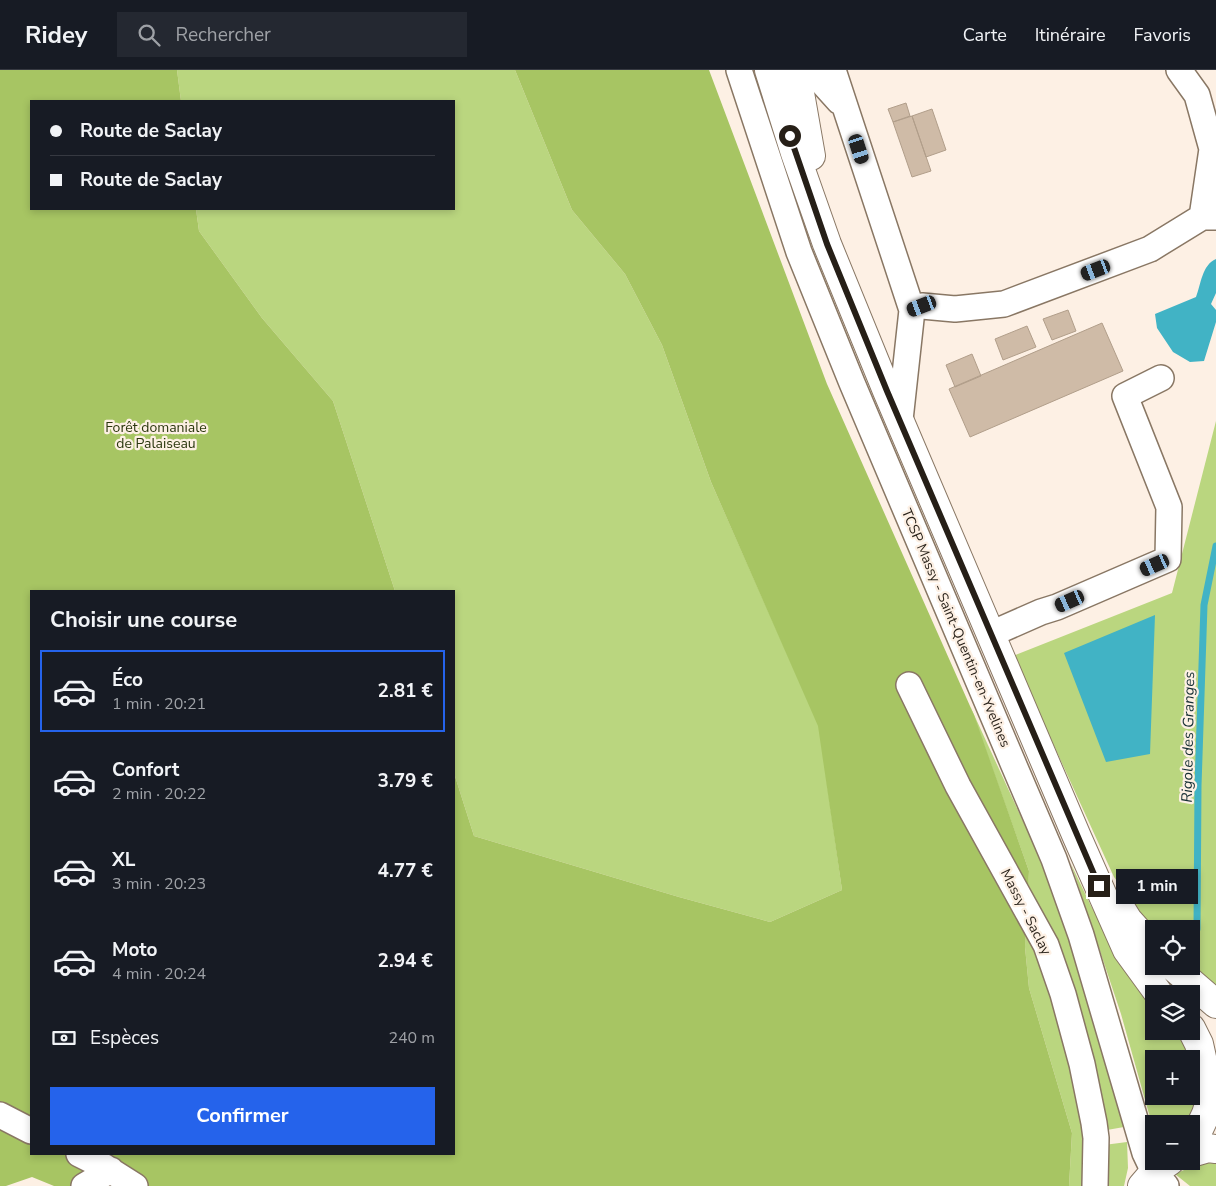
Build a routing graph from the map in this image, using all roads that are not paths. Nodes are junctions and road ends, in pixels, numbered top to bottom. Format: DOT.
graph roads {
  1 [pos="739,70"];
  2 [pos="769,70"];
  3 [pos="796,70"];
  4 [pos="812,70"];
  5 [pos="833,70"];
  6 [pos="1179,70"];
  7 [pos="847,111"];
  8 [pos="1209,217"];
  9 [pos="827,244"];
  10 [pos="912,310"];
  11 [pos="1161,378"];
  12 [pos="900,420"];
  13 [pos="991,634"];
  14 [pos="909,685"];
  15 [pos="1077,837"];
  16 [pos="1145,939"];
  17 [pos="1182,975"];
  18 [pos="1152,985"];
  19 [pos="1216,1004"];
  20 [pos="1197,1040"];
  21 [pos="0,1116"];
  22 [pos="1200,1127"];
  23 [pos="30,1131"];
  24 [pos="1216,1149"];
  25 [pos="1200,1150"];
  26 [pos="81,1155"];
  27 [pos="111,1170"];
  28 [pos="1158,1176"];
  29 [pos="84,1186"];
  30 [pos="135,1186"];
  31 [pos="1095,1186"];
  1 -- 28 [label="street, TCSP Massy - Saint-Quentin-en-Yvelines"];
  2 -- 9 [label="main road"];
  3 -- 9 [label="main road"];
  4 -- 7 [label="street"];
  5 -- 7 [label="street"];
  6 -- 8 [label="street"];
  7 -- 10 [label="street"];
  8 -- 10 [label="street"];
  9 -- 12 [label="main road"];
  10 -- 12 [label="street"];
  11 -- 13 [label="street"];
  12 -- 13 [label="main road"];
  13 -- 15 [label="main road"];
  14 -- 31 [label="street, Massy - Saclay"];
  15 -- 16 [label="main road"];
  15 -- 18 [label="main road"];
  17 -- 19 [label="main road"];
  20 -- 22 [label="main road"];
  21 -- 23 [label="street"];
  24 -- 25 [label="main road"];
  26 -- 27 [label="street"];
  27 -- 29 [label="street"];
  27 -- 30 [label="street"];
}
